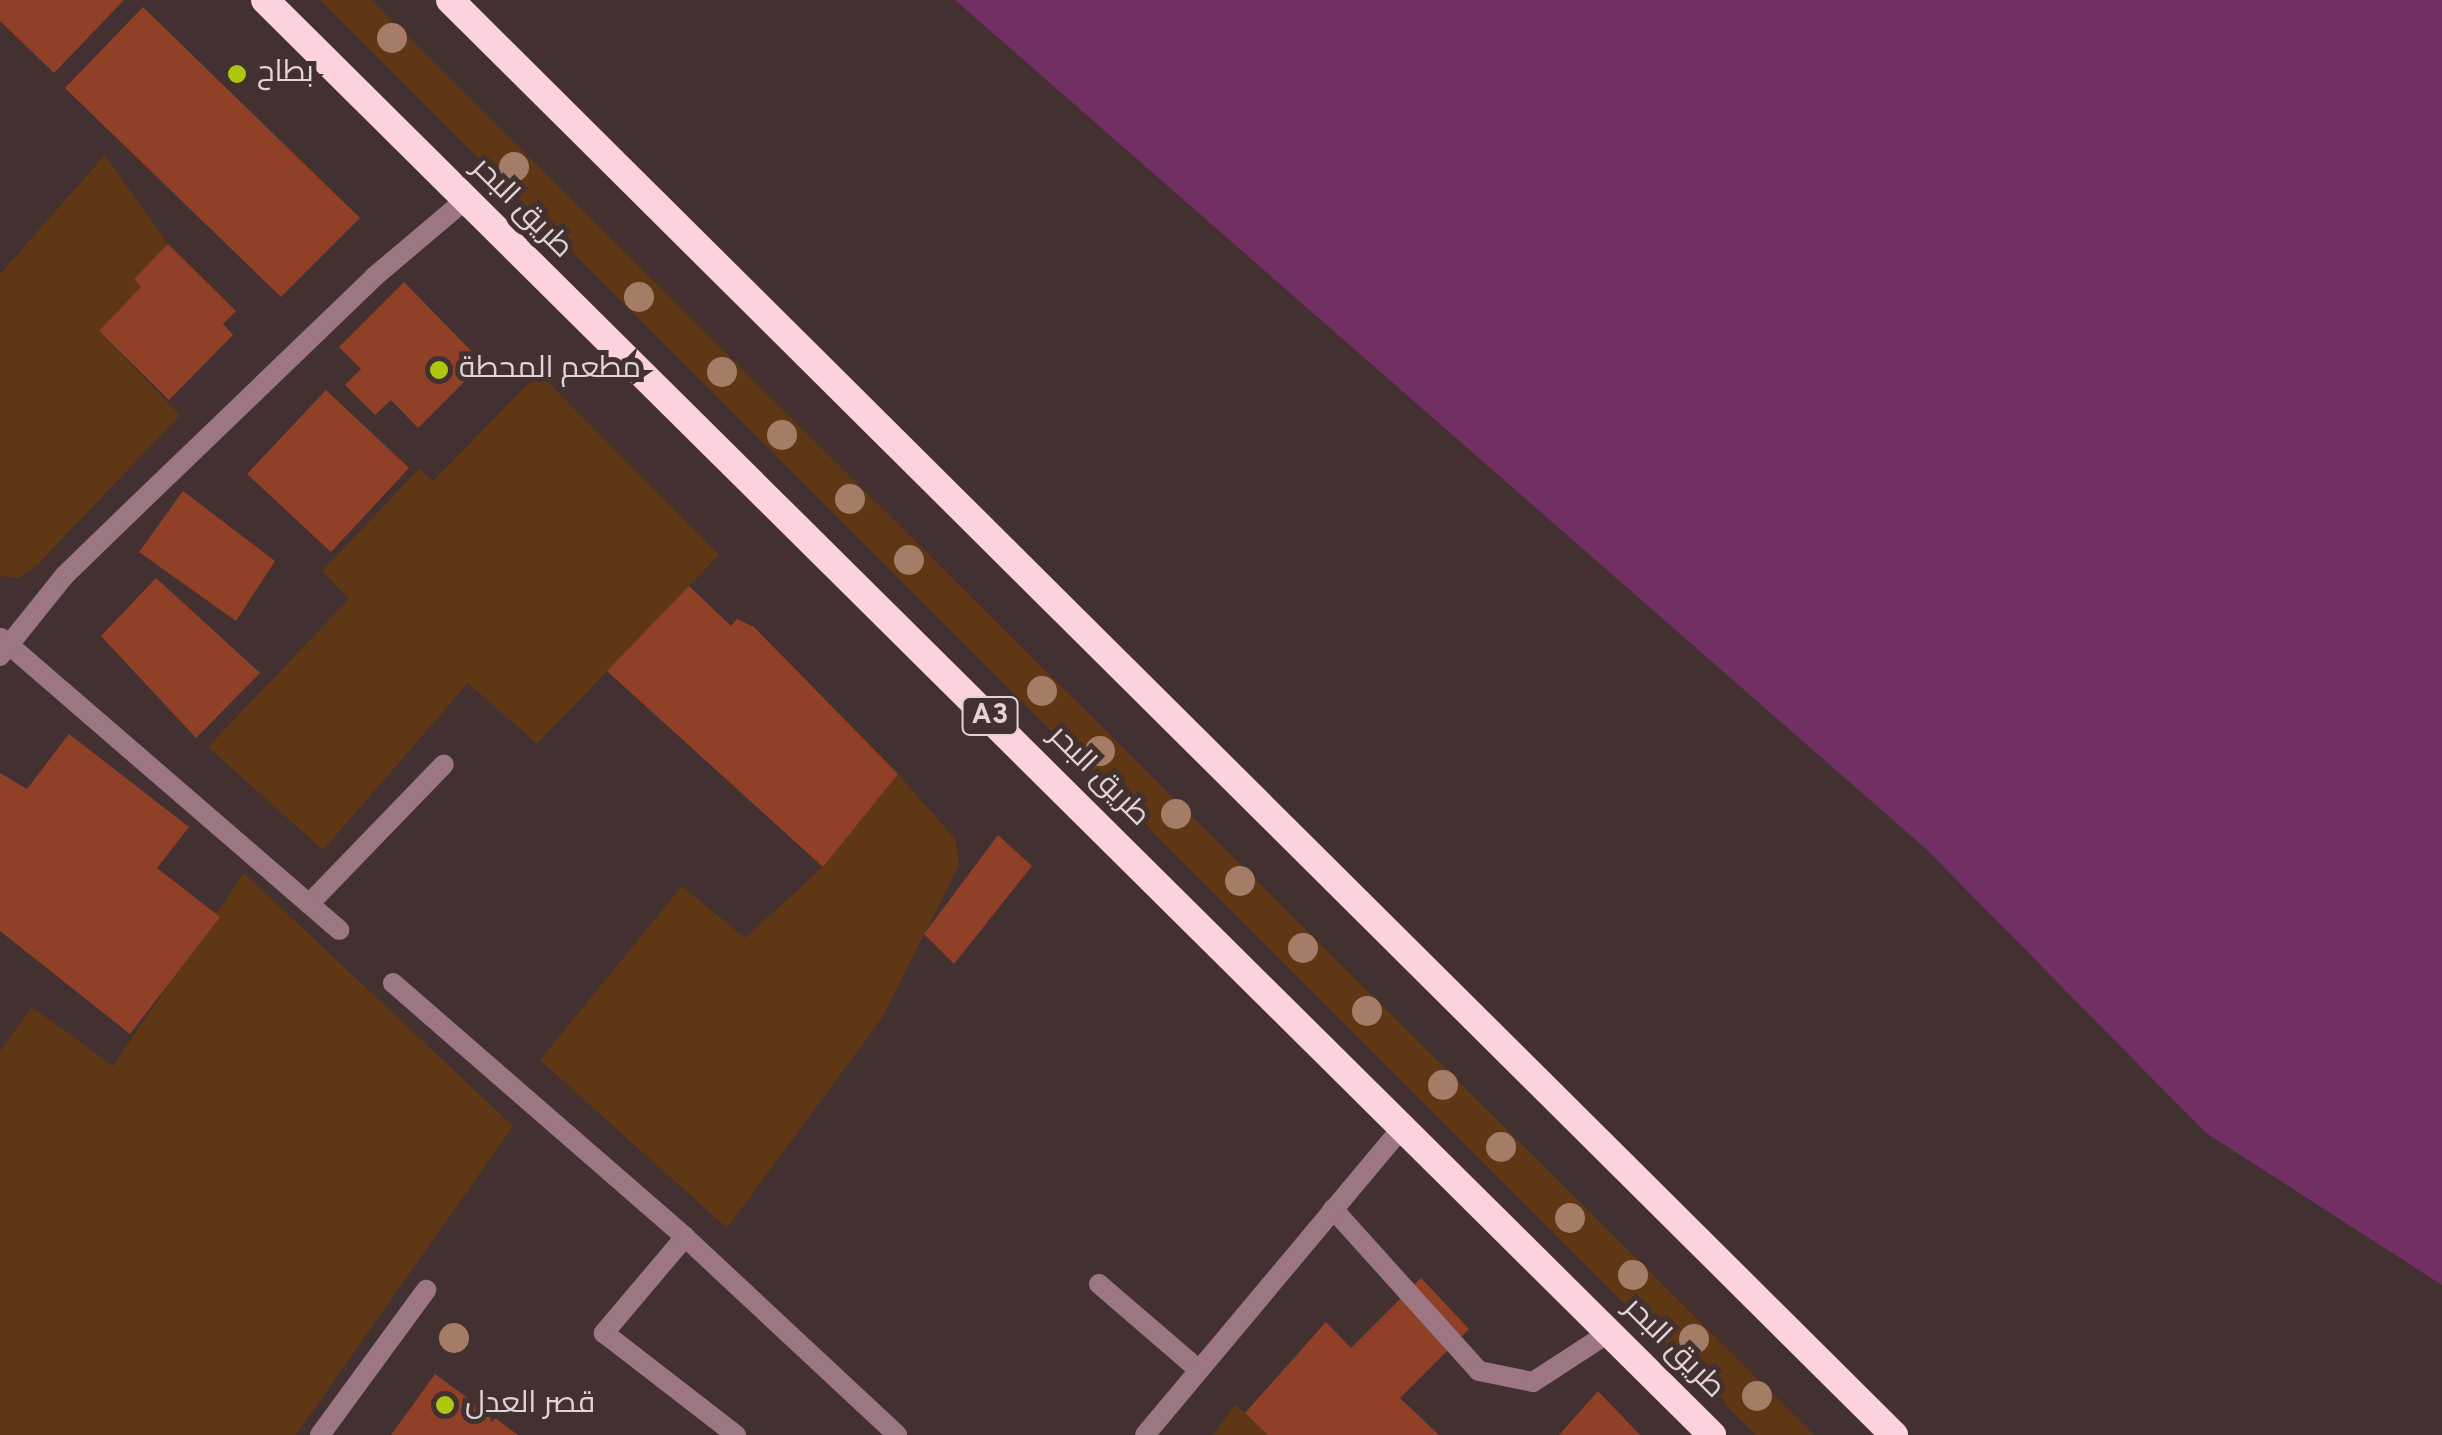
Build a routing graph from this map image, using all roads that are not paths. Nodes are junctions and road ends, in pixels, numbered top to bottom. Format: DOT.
graph roads {
  1 [pos="265,0"];
  2 [pos="450,0"];
  3 [pos="465,200"];
  4 [pos="3,645"];
  5 [pos="444,764"];
  6 [pos="308,904"];
  7 [pos="339,930"];
  8 [pos="393,983"];
  9 [pos="1405,1124"];
  10 [pos="1333,1209"];
  11 [pos="685,1236"];
  12 [pos="1099,1284"];
  13 [pos="426,1290"];
  14 [pos="1610,1332"];
  15 [pos="1198,1370"];
  16 [pos="320,1435"];
  17 [pos="736,1435"];
  18 [pos="897,1435"];
  19 [pos="1145,1435"];
  20 [pos="1712,1435"];
  21 [pos="1894,1435"];
  1 -- 3 [label="highway, طريق البحر / A3"];
  2 -- 21 [label="highway"];
  3 -- 4 [label="street"];
  3 -- 9 [label="highway, طريق البحر / A3"];
  4 -- 6 [label="street"];
  5 -- 6 [label="street"];
  6 -- 7 [label="street"];
  8 -- 11 [label="street"];
  9 -- 10 [label="street"];
  9 -- 14 [label="highway, طريق البحر / A3"];
  10 -- 14 [label="street"];
  10 -- 15 [label="street"];
  11 -- 17 [label="street"];
  11 -- 18 [label="street"];
  12 -- 15 [label="street"];
  13 -- 16 [label="street"];
  14 -- 20 [label="highway, طريق البحر / A3"];
  15 -- 19 [label="street"];
}
